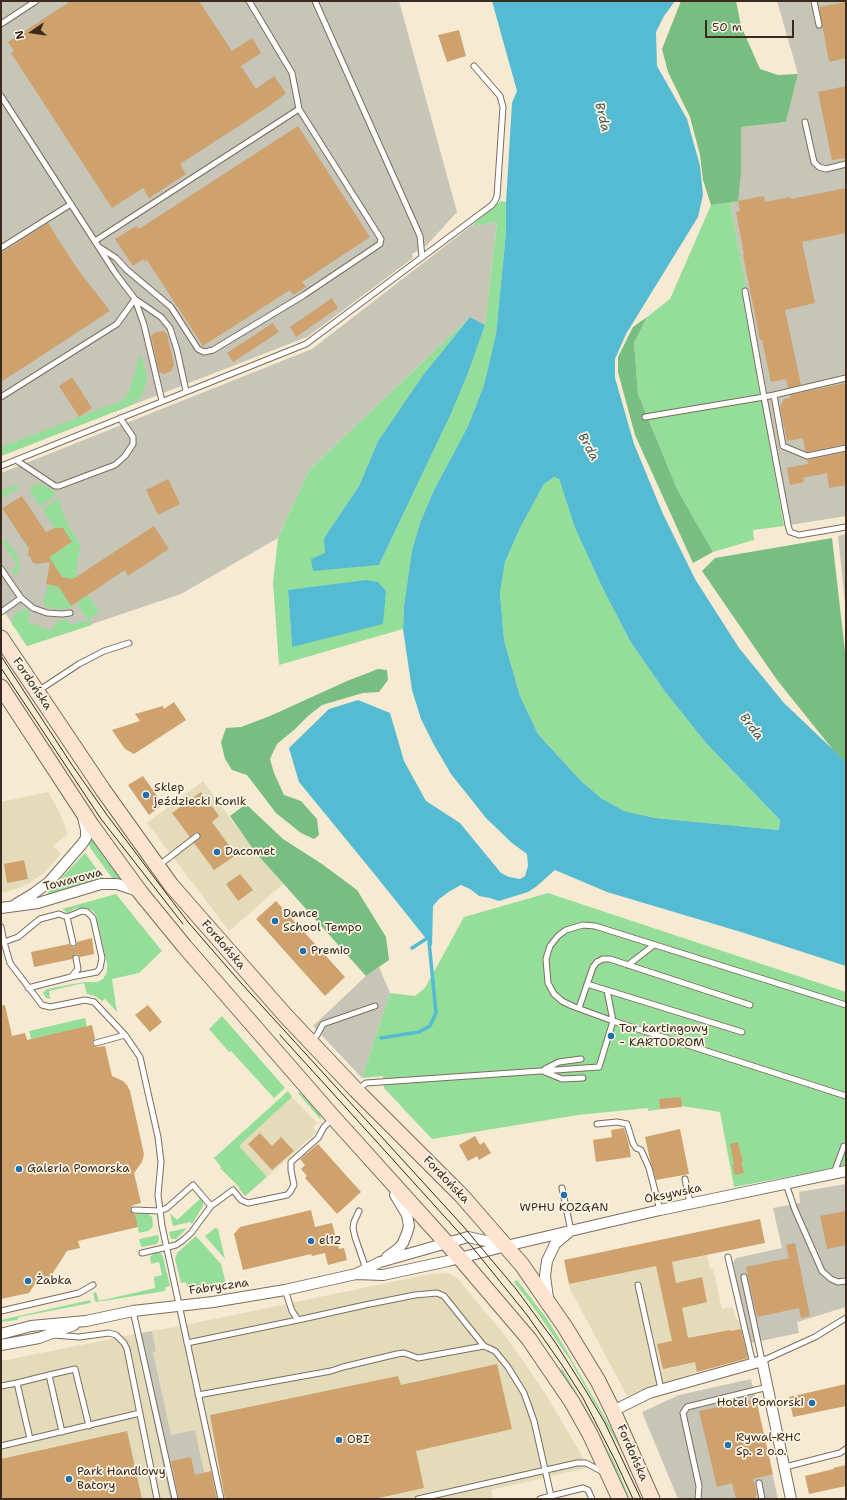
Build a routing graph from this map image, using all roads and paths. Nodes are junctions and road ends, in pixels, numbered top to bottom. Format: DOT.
graph roads {
  1 [pos="36,1"];
  2 [pos="249,1"];
  3 [pos="315,1"];
  4 [pos="814,1"];
  5 [pos="1,24"];
  6 [pos="819,25"];
  7 [pos="474,66"];
  8 [pos="1,96"];
  9 [pos="299,109"];
  10 [pos="805,122"];
  11 [pos="846,164"];
  12 [pos="71,204"];
  13 [pos="95,241"];
  14 [pos="99,247"];
  15 [pos="1,248"];
  16 [pos="422,257"];
  17 [pos="745,291"];
  18 [pos="135,300"];
  19 [pos="846,378"];
  20 [pos="186,391"];
  21 [pos="774,395"];
  22 [pos="1,397"];
  23 [pos="764,397"];
  24 [pos="162,401"];
  25 [pos="645,417"];
  26 [pos="120,418"];
  27 [pos="846,448"];
  28 [pos="16,460"];
  29 [pos="1,466"];
  30 [pos="846,527"];
  31 [pos="1,569"];
  32 [pos="20,598"];
  33 [pos="1,612"];
  34 [pos="70,613"];
  35 [pos="1,638"];
  36 [pos="129,643"];
  37 [pos="1,687"];
  38 [pos="37,692"];
  39 [pos="81,810"];
  40 [pos="197,836"];
  41 [pos="158,866"];
  42 [pos="140,892"];
  43 [pos="13,906"];
  44 [pos="1,908"];
  45 [pos="67,917"];
  46 [pos="1,927"];
  47 [pos="4,942"];
  48 [pos="73,943"];
  49 [pos="654,945"];
  50 [pos="76,958"];
  51 [pos="628,965"];
  52 [pos="71,977"];
  53 [pos="587,984"];
  54 [pos="28,988"];
  55 [pos="607,990"];
  56 [pos="750,1005"];
  57 [pos="846,1005"];
  58 [pos="375,1006"];
  59 [pos="579,1008"];
  60 [pos="613,1021"];
  61 [pos="742,1032"];
  62 [pos="126,1035"];
  63 [pos="310,1042"];
  64 [pos="96,1043"];
  65 [pos="581,1058"];
  66 [pos="540,1071"];
  67 [pos="583,1078"];
  68 [pos="356,1090"];
  69 [pos="846,1096"];
  70 [pos="333,1117"];
  71 [pos="597,1124"];
  72 [pos="844,1146"];
  73 [pos="372,1160"];
  74 [pos="846,1172"];
  75 [pos="834,1174"];
  76 [pos="685,1179"];
  77 [pos="786,1184"];
  78 [pos="562,1188"];
  79 [pos="690,1204"];
  80 [pos="212,1206"];
  81 [pos="134,1210"];
  82 [pos="660,1210"];
  83 [pos="160,1211"];
  84 [pos="359,1211"];
  85 [pos="571,1231"];
  86 [pos="446,1243"];
  87 [pos="506,1246"];
  88 [pos="166,1247"];
  89 [pos="142,1253"];
  90 [pos="728,1257"];
  91 [pos="380,1262"];
  92 [pos="464,1264"];
  93 [pos="366,1269"];
  94 [pos="356,1274"];
  95 [pos="744,1277"];
  96 [pos="846,1281"];
  97 [pos="93,1285"];
  98 [pos="638,1285"];
  99 [pos="285,1290"];
  100 [pos="548,1302"];
  101 [pos="179,1305"];
  102 [pos="1,1311"];
  103 [pos="134,1311"];
  104 [pos="846,1318"];
  105 [pos="298,1320"];
  106 [pos="86,1321"];
  107 [pos="1,1334"];
  108 [pos="51,1334"];
  109 [pos="187,1343"];
  110 [pos="1,1345"];
  111 [pos="484,1346"];
  112 [pos="758,1363"];
  113 [pos="49,1375"];
  114 [pos="17,1383"];
  115 [pos="1,1386"];
  116 [pos="768,1387"];
  117 [pos="661,1389"];
  118 [pos="198,1395"];
  119 [pos="613,1411"];
  120 [pos="140,1413"];
  121 [pos="89,1426"];
  122 [pos="62,1432"];
  123 [pos="30,1439"];
  124 [pos="1,1446"];
  125 [pos="846,1449"];
  126 [pos="785,1467"];
  127 [pos="545,1471"];
  128 [pos="759,1483"];
  129 [pos="614,1485"];
  130 [pos="551,1496"];
  131 [pos="158,1499"];
  132 [pos="175,1499"];
  133 [pos="221,1499"];
  134 [pos="418,1499"];
  135 [pos="540,1499"];
  136 [pos="592,1499"];
  137 [pos="620,1499"];
  138 [pos="652,1499"];
  139 [pos="698,1499"];
  140 [pos="762,1499"];
  141 [pos="791,1499"];
  1 -- 5 [label="lane"];
  2 -- 9 [label="lane"];
  3 -- 16 [label="lane"];
  4 -- 6 [label="lane"];
  7 -- 16 [label="lane"];
  8 -- 12 [label="lane"];
  9 -- 13 [label="lane"];
  9 -- 14 [label="lane"];
  10 -- 11 [label="lane"];
  12 -- 13 [label="lane"];
  12 -- 15 [label="lane"];
  13 -- 14 [label="lane"];
  14 -- 18 [label="lane"];
  16 -- 20 [label="lane"];
  17 -- 23 [label="lane"];
  18 -- 20 [label="lane"];
  18 -- 22 [label="lane"];
  18 -- 24 [label="lane"];
  19 -- 21 [label="lane"];
  20 -- 24 [label="lane"];
  21 -- 23 [label="lane"];
  21 -- 27 [label="lane"];
  23 -- 25 [label="lane"];
  23 -- 30 [label="lane"];
  24 -- 26 [label="lane"];
  26 -- 28 [label="lane"];
  26 -- 28 [label="lane"];
  28 -- 29 [label="lane"];
  31 -- 32 [label="lane"];
  32 -- 33 [label="lane"];
  32 -- 34 [label="lane"];
  35 -- 38 [label="main road, Fordońska"];
  36 -- 38 [label="lane"];
  37 -- 39 [label="main road"];
  38 -- 41 [label="main road, Fordońska"];
  39 -- 42 [label="main road"];
  39 -- 43 [label="street, Towarowa"];
  40 -- 41 [label="lane"];
  41 -- 63 [label="main road, Fordońska"];
  42 -- 43 [label="street, Towarowa"];
  42 -- 70 [label="main road"];
  43 -- 44 [label="street, Towarowa"];
  45 -- 47 [label="lane"];
  45 -- 48 [label="lane"];
  45 -- 52 [label="lane"];
  46 -- 47 [label="lane"];
  47 -- 54 [label="lane"];
  49 -- 51 [label="lane"];
  49 -- 57 [label="lane"];
  49 -- 59 [label="lane"];
  50 -- 52 [label="lane"];
  51 -- 53 [label="lane"];
  51 -- 56 [label="lane"];
  52 -- 54 [label="lane"];
  53 -- 55 [label="lane"];
  53 -- 59 [label="lane"];
  54 -- 62 [label="lane"];
  55 -- 60 [label="lane"];
  55 -- 61 [label="lane"];
  58 -- 63 [label="lane"];
  59 -- 60 [label="lane"];
  60 -- 66 [label="lane"];
  60 -- 69 [label="lane"];
  62 -- 64 [label="lane"];
  62 -- 83 [label="lane"];
  63 -- 68 [label="main road, Fordońska"];
  65 -- 66 [label="lane"];
  66 -- 67 [label="lane"];
  66 -- 68 [label="lane"];
  68 -- 87 [label="main road, Fordońska"];
  70 -- 73 [label="main road"];
  70 -- 80 [label="lane"];
  71 -- 82 [label="lane"];
  72 -- 75 [label="lane"];
  73 -- 86 [label="main road"];
  73 -- 91 [label="street"];
  74 -- 75 [label="street, Oksywska"];
  75 -- 77 [label="street, Oksywska"];
  76 -- 79 [label="lane"];
  77 -- 79 [label="street, Oksywska"];
  77 -- 96 [label="lane"];
  78 -- 85 [label="lane"];
  79 -- 82 [label="street, Oksywska"];
  80 -- 83 [label="lane"];
  80 -- 88 [label="lane"];
  81 -- 83 [label="lane"];
  82 -- 85 [label="street, Oksywska"];
  83 -- 88 [label="lane"];
  84 -- 93 [label="lane"];
  85 -- 87 [label="street, Oksywska"];
  85 -- 100 [label="street"];
  86 -- 87 [label="street, Fabryczna"];
  86 -- 91 [label="street, Fabryczna"];
  86 -- 92 [label="main road"];
  87 -- 92 [label="street, Oksywska"];
  87 -- 100 [label="main road, Fordońska"];
  88 -- 89 [label="lane"];
  88 -- 101 [label="lane"];
  90 -- 112 [label="lane"];
  91 -- 93 [label="street, Fabryczna"];
  92 -- 94 [label="street, Fabryczna"];
  92 -- 129 [label="main road"];
  93 -- 94 [label="street, Fabryczna"];
  94 -- 99 [label="street, Fabryczna"];
  95 -- 112 [label="lane"];
  97 -- 102 [label="lane"];
  98 -- 117 [label="lane"];
  99 -- 101 [label="street, Fabryczna"];
  99 -- 105 [label="lane"];
  100 -- 119 [label="main road, Fordońska"];
  101 -- 103 [label="street, Fabryczna"];
  101 -- 109 [label="lane"];
  103 -- 106 [label="street, Fabryczna"];
  103 -- 132 [label="lane"];
  104 -- 112 [label="lane"];
  105 -- 109 [label="lane"];
  105 -- 111 [label="lane"];
  106 -- 107 [label="street, Fabryczna"];
  106 -- 108 [label="street, Fabryczna"];
  108 -- 110 [label="street, Fabryczna"];
  108 -- 120 [label="lane"];
  109 -- 118 [label="lane"];
  111 -- 118 [label="lane"];
  111 -- 127 [label="lane"];
  112 -- 116 [label="street"];
  112 -- 117 [label="street"];
  113 -- 114 [label="lane"];
  113 -- 121 [label="lane"];
  113 -- 122 [label="lane"];
  114 -- 115 [label="lane"];
  114 -- 123 [label="lane"];
  116 -- 126 [label="street"];
  116 -- 139 [label="lane"];
  117 -- 119 [label="street"];
  118 -- 133 [label="lane"];
  119 -- 138 [label="main road, Fordońska"];
  120 -- 121 [label="lane"];
  120 -- 131 [label="lane"];
  121 -- 122 [label="lane"];
  122 -- 123 [label="lane"];
  123 -- 124 [label="lane"];
  125 -- 126 [label="lane"];
  126 -- 141 [label="street"];
  127 -- 129 [label="lane"];
  127 -- 130 [label="lane"];
  127 -- 134 [label="lane"];
  128 -- 140 [label="lane"];
  129 -- 137 [label="main road"];
  130 -- 135 [label="lane"];
  130 -- 136 [label="lane"];
}
